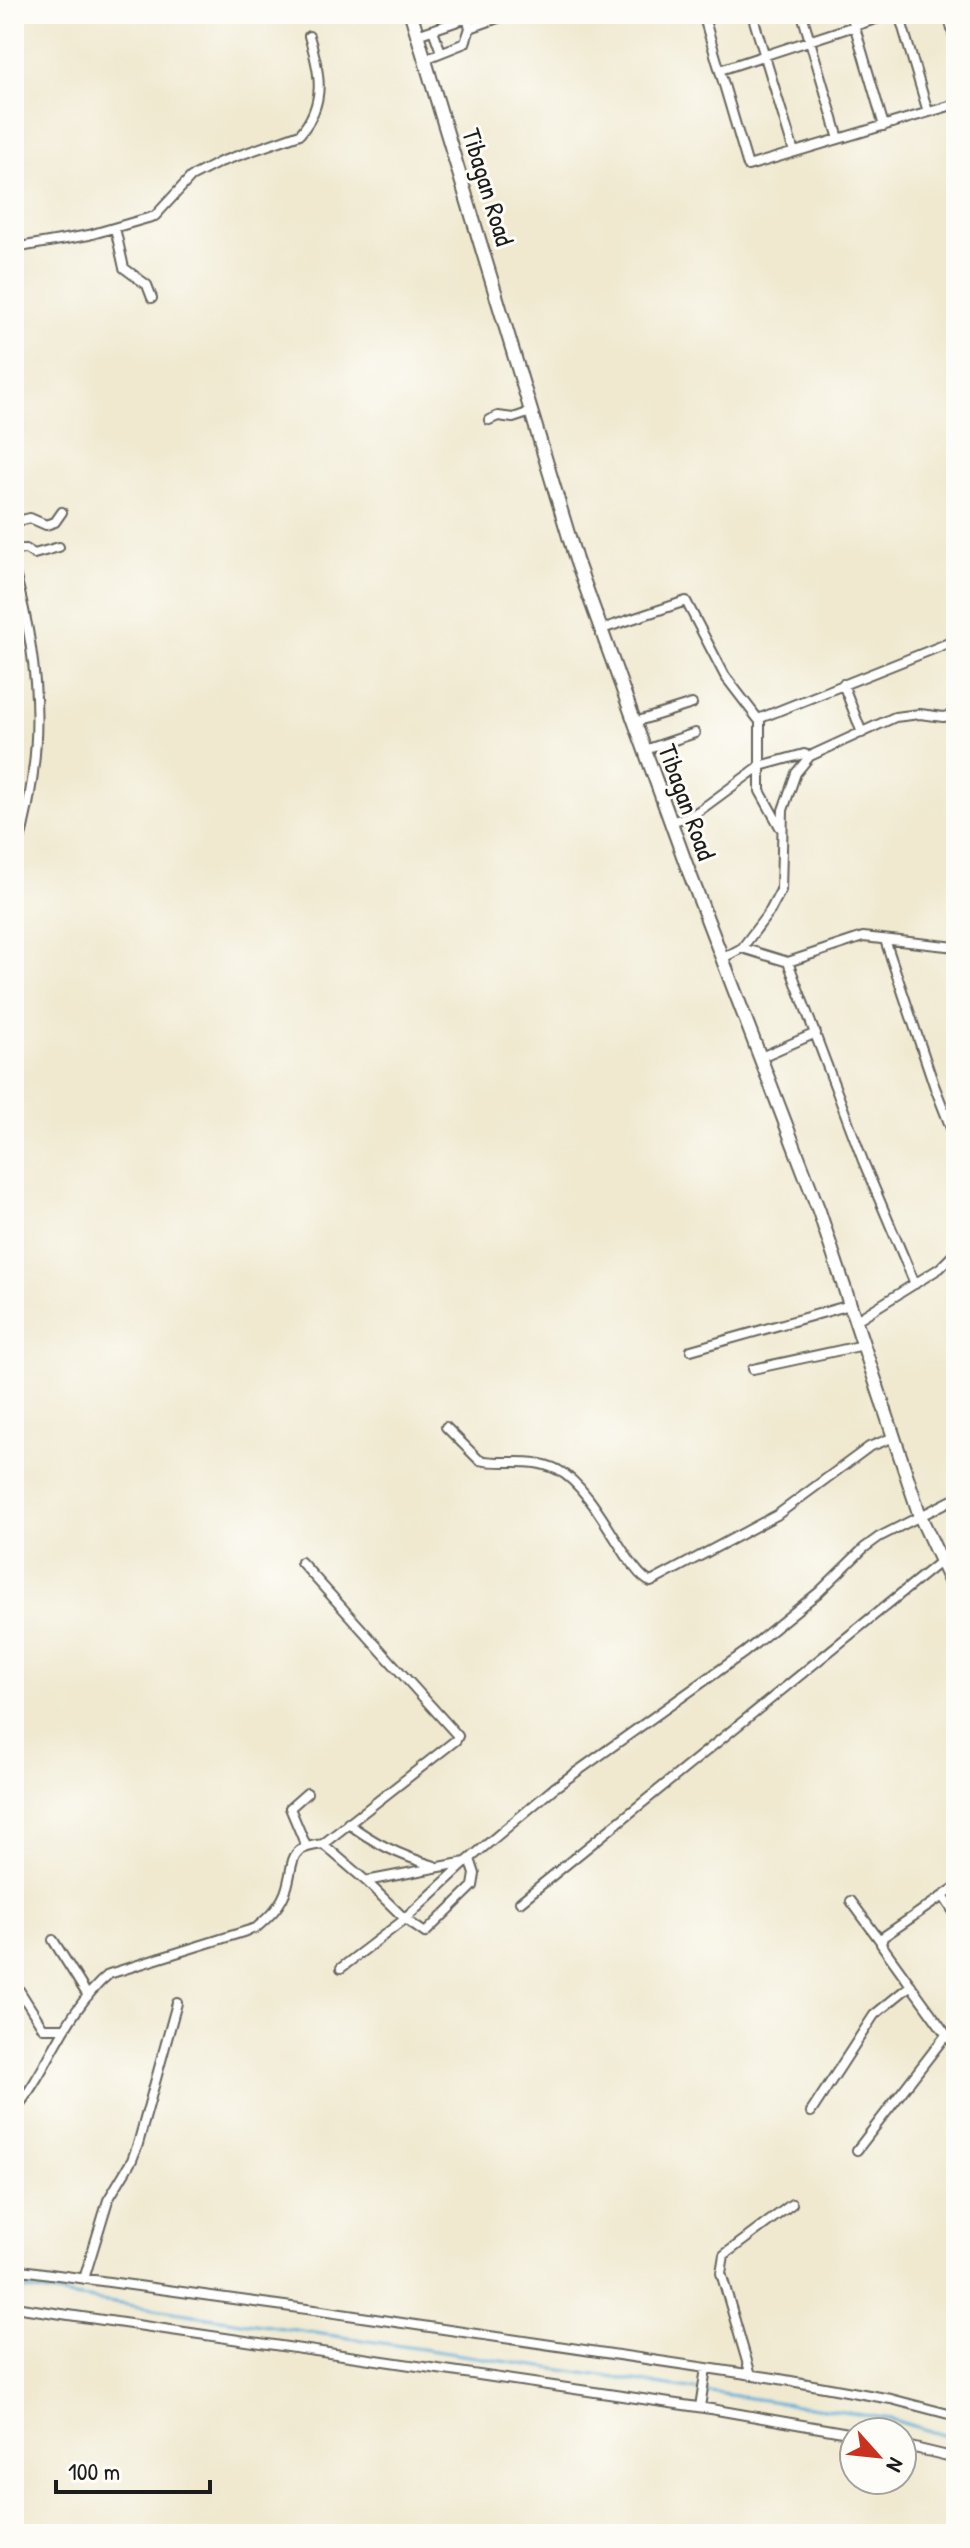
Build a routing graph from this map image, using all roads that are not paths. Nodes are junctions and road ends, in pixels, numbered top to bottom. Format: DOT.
graph roads {
  1 [pos="411,14"];
  2 [pos="509,14"];
  3 [pos="703,14"];
  4 [pos="752,14"];
  5 [pos="802,14"];
  6 [pos="851,14"];
  7 [pos="891,14"];
  8 [pos="899,14"];
  9 [pos="948,14"];
  10 [pos="467,16"];
  11 [pos="854,25"];
  12 [pos="470,28"];
  13 [pos="433,30"];
  14 [pos="417,35"];
  15 [pos="309,36"];
  16 [pos="811,41"];
  17 [pos="956,45"];
  18 [pos="441,52"];
  19 [pos="764,57"];
  20 [pos="425,59"];
  21 [pos="720,70"];
  22 [pos="956,104"];
  23 [pos="928,112"];
  24 [pos="884,126"];
  25 [pos="839,139"];
  26 [pos="794,152"];
  27 [pos="115,228"];
  28 [pos="14,248"];
  29 [pos="152,298"];
  30 [pos="531,412"];
  31 [pos="489,420"];
  32 [pos="62,512"];
  33 [pos="14,522"];
  34 [pos="59,547"];
  35 [pos="14,550"];
  36 [pos="14,570"];
  37 [pos="602,629"];
  38 [pos="956,640"];
  39 [pos="843,684"];
  40 [pos="692,704"];
  41 [pos="956,715"];
  42 [pos="760,719"];
  43 [pos="635,722"];
  44 [pos="695,733"];
  45 [pos="862,733"];
  46 [pos="645,750"];
  47 [pos="810,756"];
  48 [pos="760,766"];
  49 [pos="671,822"];
  50 [pos="782,833"];
  51 [pos="14,862"];
  52 [pos="885,940"];
  53 [pos="956,947"];
  54 [pos="742,948"];
  55 [pos="723,958"];
  56 [pos="788,962"];
  57 [pos="816,1033"];
  58 [pos="761,1057"];
  59 [pos="956,1141"];
  60 [pos="956,1252"];
  61 [pos="915,1284"];
  62 [pos="850,1305"];
  63 [pos="855,1321"];
  64 [pos="864,1345"];
  65 [pos="691,1350"];
  66 [pos="753,1369"];
  67 [pos="446,1427"];
  68 [pos="894,1437"];
  69 [pos="956,1498"];
  70 [pos="920,1516"];
  71 [pos="941,1561"];
  72 [pos="301,1562"];
  73 [pos="956,1594"];
  74 [pos="307,1793"];
  75 [pos="348,1823"];
  76 [pos="323,1844"];
  77 [pos="306,1846"];
  78 [pos="468,1860"];
  79 [pos="440,1867"];
  80 [pos="366,1881"];
  81 [pos="956,1887"];
  82 [pos="943,1896"];
  83 [pos="851,1901"];
  84 [pos="520,1902"];
  85 [pos="956,1915"];
  86 [pos="405,1919"];
  87 [pos="53,1940"];
  88 [pos="881,1942"];
  89 [pos="341,1968"];
  90 [pos="14,1982"];
  91 [pos="911,1985"];
  92 [pos="88,1996"];
  93 [pos="177,2003"];
  94 [pos="63,2028"];
  95 [pos="946,2035"];
  96 [pos="956,2048"];
  97 [pos="14,2111"];
  98 [pos="811,2112"];
  99 [pos="857,2150"];
  100 [pos="792,2204"];
  101 [pos="14,2269"];
  102 [pos="84,2279"];
  103 [pos="14,2307"];
  104 [pos="705,2372"];
  105 [pos="751,2375"];
  106 [pos="700,2404"];
  107 [pos="956,2416"];
  108 [pos="838,2431"];
  109 [pos="918,2449"];
  110 [pos="956,2458"];
  1 -- 14 [label="main road, Tibagan Road"];
  2 -- 12 [label="street"];
  3 -- 21 [label="street"];
  4 -- 19 [label="street"];
  5 -- 16 [label="street"];
  6 -- 11 [label="street"];
  7 -- 11 [label="street"];
  8 -- 23 [label="street"];
  9 -- 17 [label="street"];
  10 -- 12 [label="street"];
  10 -- 13 [label="street"];
  11 -- 16 [label="street"];
  11 -- 24 [label="street"];
  12 -- 18 [label="street"];
  13 -- 14 [label="street"];
  13 -- 18 [label="street"];
  14 -- 20 [label="main road, Tibagan Road"];
  15 -- 27 [label="street"];
  16 -- 19 [label="street"];
  16 -- 25 [label="street"];
  18 -- 20 [label="street"];
  19 -- 21 [label="street"];
  19 -- 26 [label="street"];
  20 -- 30 [label="main road, Tibagan Road"];
  21 -- 26 [label="street"];
  22 -- 23 [label="street"];
  23 -- 24 [label="street"];
  24 -- 25 [label="street"];
  25 -- 26 [label="street"];
  27 -- 28 [label="street"];
  27 -- 29 [label="street"];
  30 -- 31 [label="street"];
  30 -- 37 [label="main road, Tibagan Road"];
  32 -- 33 [label="street"];
  34 -- 35 [label="street"];
  36 -- 51 [label="street"];
  37 -- 42 [label="street"];
  37 -- 43 [label="main road, Tibagan Road"];
  38 -- 39 [label="street"];
  39 -- 42 [label="street"];
  39 -- 45 [label="street"];
  40 -- 43 [label="street"];
  41 -- 45 [label="street"];
  42 -- 48 [label="street"];
  43 -- 46 [label="main road, Tibagan Road"];
  44 -- 46 [label="street"];
  45 -- 47 [label="street"];
  46 -- 49 [label="main road, Tibagan Road"];
  47 -- 48 [label="street"];
  47 -- 50 [label="street"];
  48 -- 49 [label="street"];
  48 -- 50 [label="street"];
  49 -- 55 [label="main road, Tibagan Road"];
  50 -- 54 [label="street"];
  52 -- 53 [label="street"];
  52 -- 56 [label="street"];
  52 -- 59 [label="street"];
  54 -- 55 [label="street"];
  54 -- 56 [label="street"];
  55 -- 58 [label="main road, Tibagan Road"];
  56 -- 57 [label="street"];
  57 -- 58 [label="street"];
  57 -- 61 [label="street"];
  58 -- 62 [label="main road, Tibagan Road"];
  60 -- 61 [label="street"];
  61 -- 63 [label="street"];
  62 -- 63 [label="main road, Tibagan Road"];
  62 -- 65 [label="street"];
  63 -- 64 [label="main road, Tibagan Road"];
  64 -- 66 [label="street"];
  64 -- 68 [label="main road, Tibagan Road"];
  67 -- 68 [label="street"];
  68 -- 70 [label="main road, Tibagan Road"];
  69 -- 70 [label="street"];
  70 -- 71 [label="main road, Tibagan Road"];
  70 -- 78 [label="street"];
  71 -- 73 [label="main road, Tibagan Road"];
  71 -- 84 [label="street"];
  72 -- 75 [label="street"];
  74 -- 77 [label="street"];
  75 -- 76 [label="street"];
  75 -- 79 [label="street"];
  76 -- 77 [label="street"];
  76 -- 80 [label="street"];
  77 -- 92 [label="street"];
  78 -- 79 [label="street"];
  78 -- 86 [label="street"];
  78 -- 86 [label="street"];
  79 -- 80 [label="street"];
  80 -- 86 [label="street"];
  81 -- 82 [label="street"];
  82 -- 85 [label="street"];
  82 -- 88 [label="street"];
  83 -- 88 [label="street"];
  86 -- 89 [label="street"];
  87 -- 92 [label="street"];
  88 -- 91 [label="street"];
  90 -- 94 [label="street"];
  91 -- 95 [label="street"];
  91 -- 98 [label="street"];
  92 -- 94 [label="street"];
  93 -- 102 [label="street"];
  94 -- 97 [label="street"];
  95 -- 96 [label="street"];
  95 -- 99 [label="street"];
  100 -- 105 [label="street"];
  101 -- 102 [label="street"];
  102 -- 104 [label="street"];
  103 -- 106 [label="street"];
  104 -- 105 [label="street"];
  104 -- 106 [label="street"];
  105 -- 107 [label="street"];
  106 -- 108 [label="street"];
  109 -- 110 [label="street"];
}
